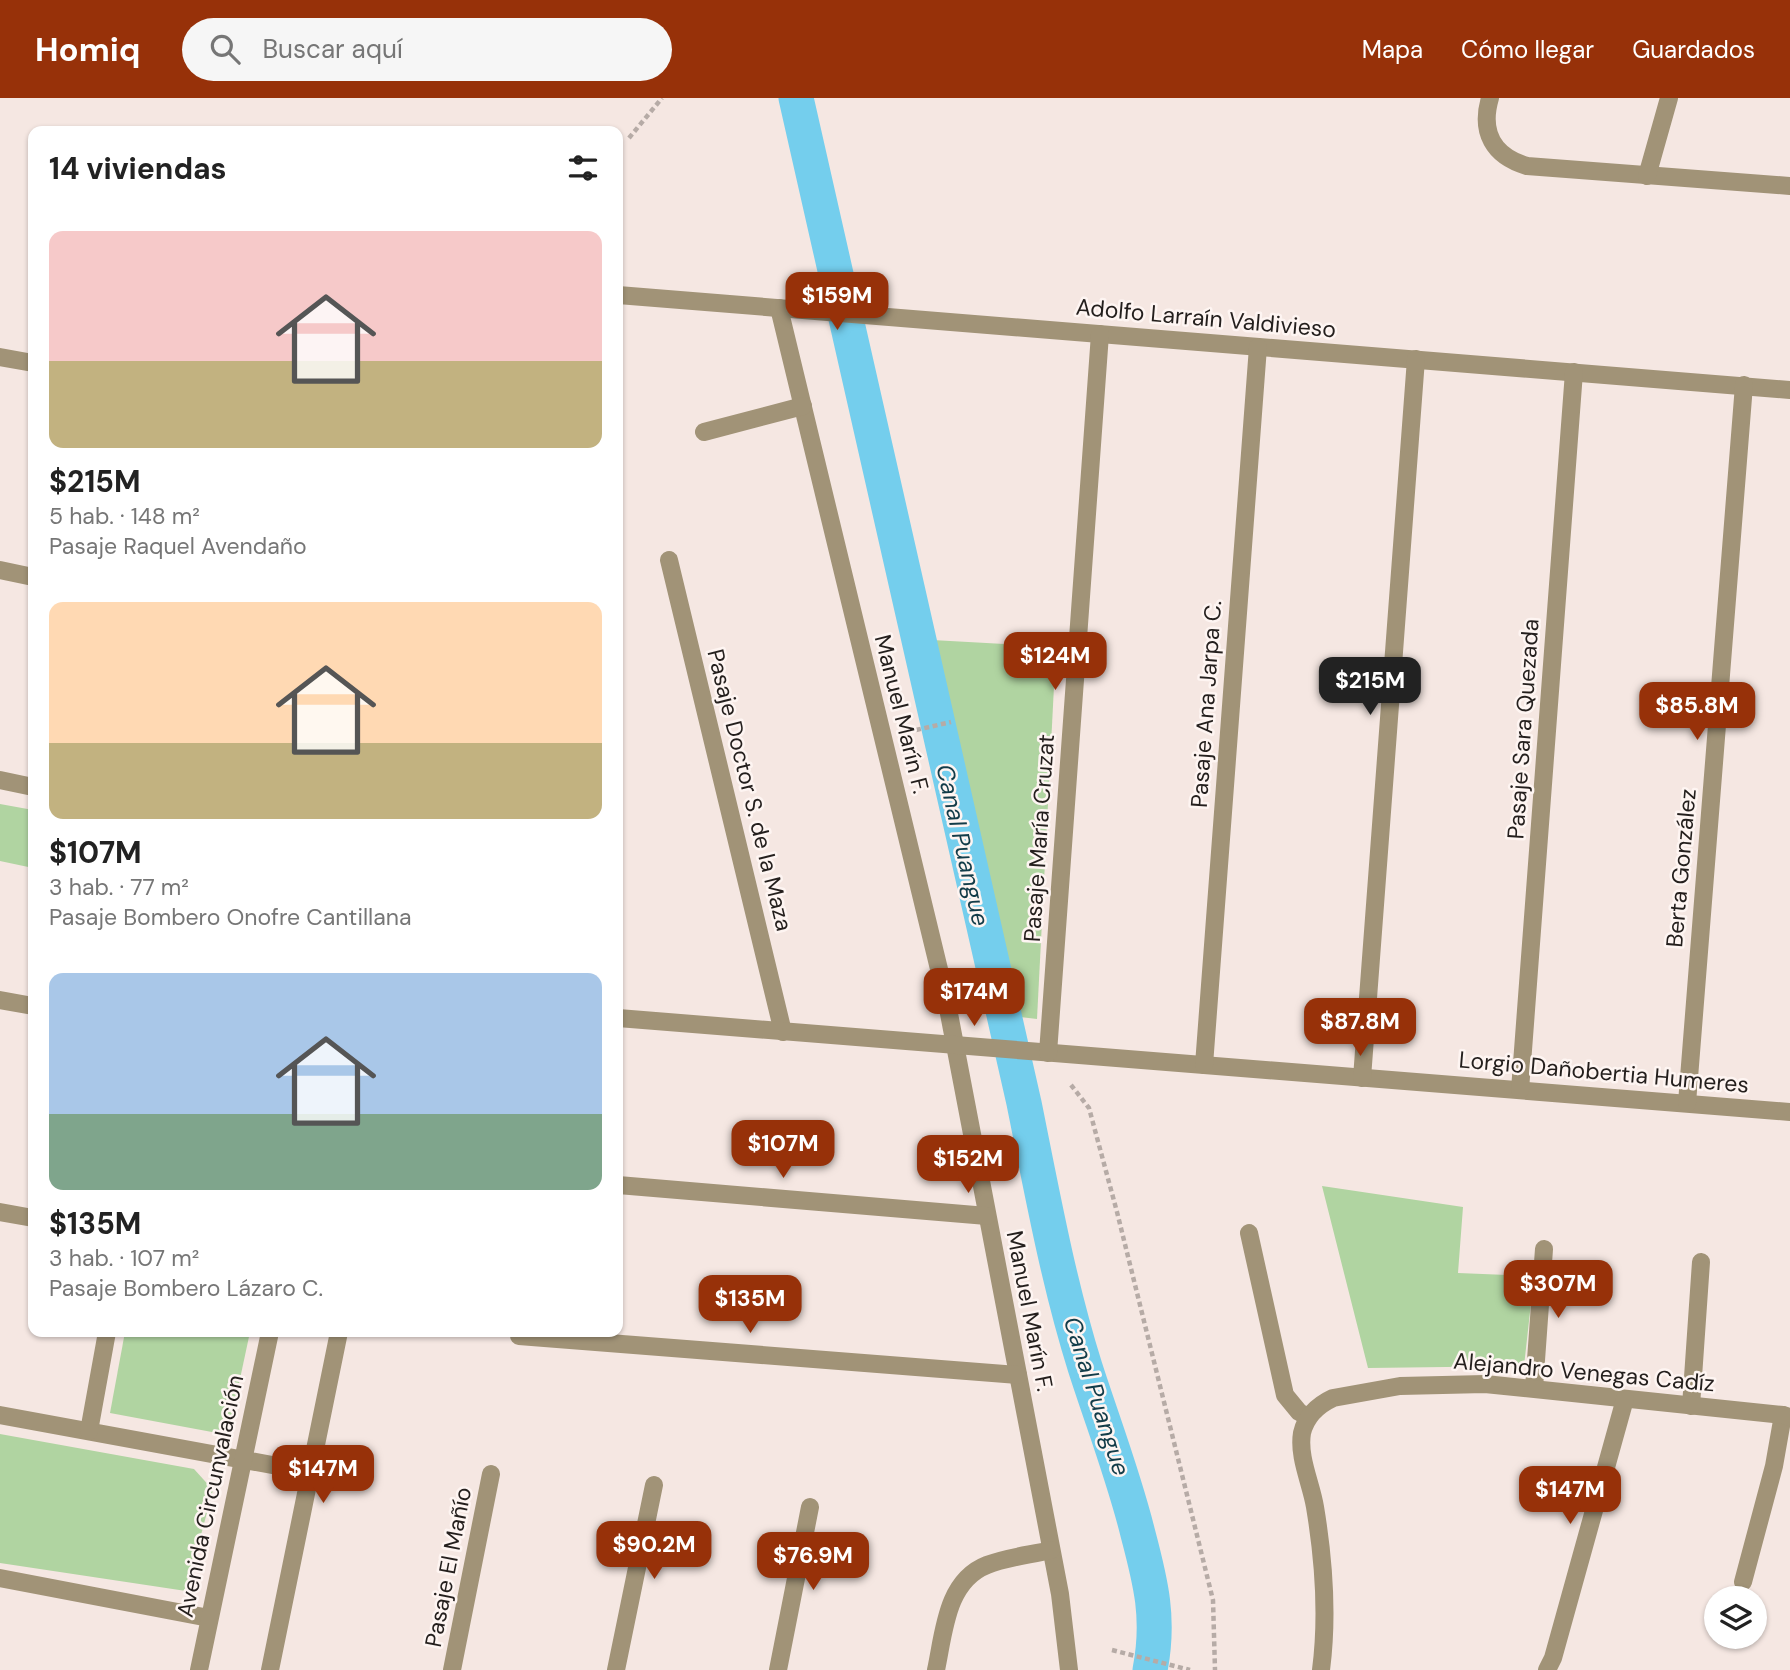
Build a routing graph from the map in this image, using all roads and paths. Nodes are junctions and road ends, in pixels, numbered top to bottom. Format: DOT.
graph roads {
  1 [pos="662,98"];
  2 [pos="1490,98"];
  3 [pos="1669,98"];
  4 [pos="629,138"];
  5 [pos="1647,176"];
  6 [pos="1790,186"];
  7 [pos="623,295"];
  8 [pos="779,308"];
  9 [pos="1100,334"];
  10 [pos="1258,347"];
  11 [pos="0,357"];
  12 [pos="1416,359"];
  13 [pos="28,362"];
  14 [pos="1574,372"];
  15 [pos="1744,385"];
  16 [pos="1790,390"];
  17 [pos="803,406"];
  18 [pos="704,432"];
  19 [pos="669,561"];
  20 [pos="0,570"];
  21 [pos="28,576"];
  22 [pos="951,722"];
  23 [pos="916,730"];
  24 [pos="0,780"];
  25 [pos="28,786"];
  26 [pos="0,1000"];
  27 [pos="28,1005"];
  28 [pos="623,1016"];
  29 [pos="783,1032"];
  30 [pos="955,1046"];
  31 [pos="1039,1053"];
  32 [pos="1204,1065"];
  33 [pos="1362,1078"];
  34 [pos="1072,1085"];
  35 [pos="1520,1090"];
  36 [pos="1688,1103"];
  37 [pos="1790,1112"];
  38 [pos="623,1185"];
  39 [pos="0,1212"];
  40 [pos="987,1216"];
  41 [pos="28,1217"];
  42 [pos="1248,1233"];
  43 [pos="1544,1249"];
  44 [pos="1701,1262"];
  45 [pos="106,1337"];
  46 [pos="269,1337"];
  47 [pos="338,1337"];
  48 [pos="531,1337"];
  49 [pos="1018,1376"];
  50 [pos="1534,1388"];
  51 [pos="1625,1399"];
  52 [pos="1690,1406"];
  53 [pos="0,1415"];
  54 [pos="1786,1416"];
  55 [pos="1308,1417"];
  56 [pos="89,1431"];
  57 [pos="243,1460"];
  58 [pos="310,1472"];
  59 [pos="491,1474"];
  60 [pos="654,1485"];
  61 [pos="810,1507"];
  62 [pos="1051,1550"];
  63 [pos="0,1578"];
  64 [pos="1743,1582"];
  65 [pos="209,1618"];
  66 [pos="1112,1650"];
  67 [pos="1187,1669"];
  68 [pos="199,1670"];
  69 [pos="270,1670"];
  70 [pos="452,1670"];
  71 [pos="616,1670"];
  72 [pos="778,1670"];
  73 [pos="936,1670"];
  74 [pos="1069,1670"];
  75 [pos="1215,1670"];
  76 [pos="1321,1670"];
  77 [pos="1546,1670"];
  1 -- 4 [label="path"];
  2 -- 5 [label="street"];
  3 -- 5 [label="street"];
  5 -- 6 [label="street"];
  7 -- 8 [label="street, Adolfo Larraín Valdivieso"];
  8 -- 9 [label="street, Adolfo Larraín Valdivieso"];
  8 -- 17 [label="street, Manuel Marín F."];
  9 -- 10 [label="street, Adolfo Larraín Valdivieso"];
  9 -- 31 [label="street, Pasaje María Cruzat"];
  10 -- 12 [label="street, Adolfo Larraín Valdivieso"];
  10 -- 32 [label="street, Pasaje Ana Jarpa C."];
  11 -- 13 [label="street"];
  12 -- 14 [label="street, Adolfo Larraín Valdivieso"];
  12 -- 33 [label="street"];
  14 -- 15 [label="street, Adolfo Larraín Valdivieso"];
  14 -- 35 [label="street, Pasaje Sara Quezada"];
  15 -- 16 [label="street, Adolfo Larraín Valdivieso"];
  15 -- 36 [label="street, Berta González"];
  17 -- 18 [label="street"];
  17 -- 30 [label="street, Manuel Marín F."];
  19 -- 29 [label="street, Pasaje Doctor S. de la Maza"];
  20 -- 21 [label="street"];
  22 -- 23 [label="path"];
  24 -- 25 [label="street"];
  26 -- 27 [label="street"];
  28 -- 29 [label="street, Lorgio Dañobertia Humeres"];
  29 -- 30 [label="street, Lorgio Dañobertia Humeres"];
  30 -- 31 [label="street, Lorgio Dañobertia Humeres"];
  30 -- 40 [label="street, Manuel Marín F."];
  31 -- 32 [label="street, Lorgio Dañobertia Humeres"];
  32 -- 33 [label="street, Lorgio Dañobertia Humeres"];
  33 -- 35 [label="street, Lorgio Dañobertia Humeres"];
  34 -- 75 [label="path"];
  35 -- 36 [label="street, Lorgio Dañobertia Humeres"];
  36 -- 37 [label="street, Lorgio Dañobertia Humeres"];
  38 -- 40 [label="street"];
  39 -- 41 [label="street"];
  40 -- 49 [label="street, Manuel Marín F."];
  42 -- 55 [label="street"];
  43 -- 50 [label="street"];
  44 -- 52 [label="street"];
  45 -- 56 [label="street"];
  46 -- 57 [label="street, Avenida Circunvalación"];
  47 -- 58 [label="street"];
  48 -- 49 [label="street"];
  49 -- 62 [label="street, Manuel Marín F."];
  50 -- 51 [label="street, Alejandro Venegas Cadíz"];
  50 -- 55 [label="street, Alejandro Venegas Cadíz"];
  51 -- 52 [label="street, Alejandro Venegas Cadíz"];
  51 -- 77 [label="street"];
  52 -- 54 [label="street, Alejandro Venegas Cadíz"];
  53 -- 56 [label="street"];
  54 -- 64 [label="street"];
  55 -- 76 [label="street"];
  56 -- 57 [label="street"];
  57 -- 58 [label="street"];
  57 -- 65 [label="street, Avenida Circunvalación"];
  58 -- 69 [label="street"];
  59 -- 70 [label="street, Pasaje El Mañío"];
  60 -- 71 [label="street"];
  61 -- 72 [label="street"];
  62 -- 73 [label="street"];
  62 -- 74 [label="street, Manuel Marín F."];
  63 -- 65 [label="street"];
  65 -- 68 [label="street, Avenida Circunvalación"];
  66 -- 67 [label="path"];
}
